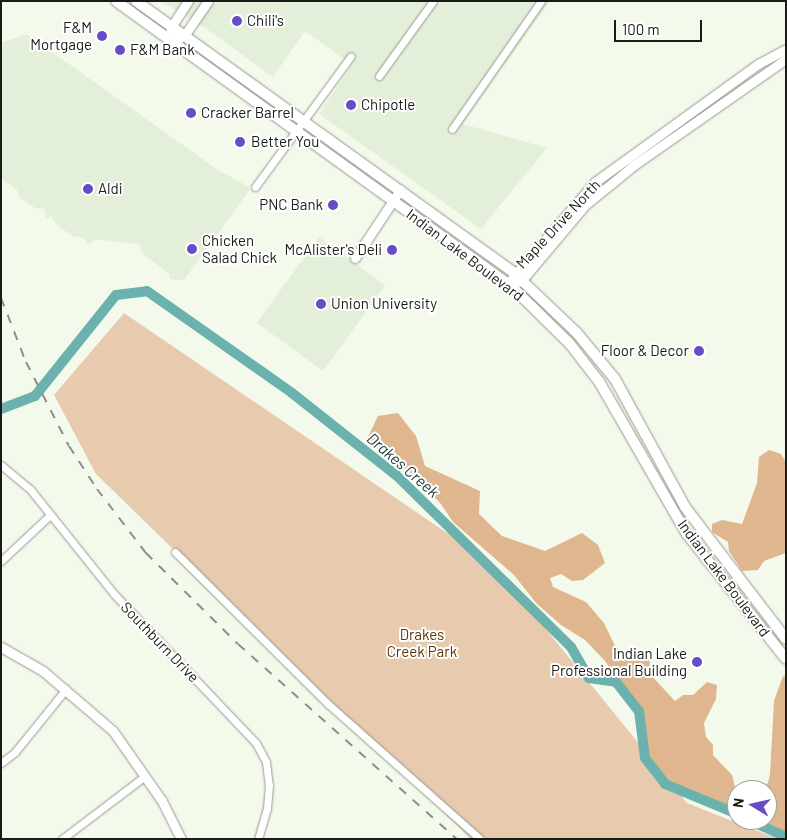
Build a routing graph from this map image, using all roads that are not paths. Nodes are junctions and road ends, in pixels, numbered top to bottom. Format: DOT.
graph roads {
  1 [pos="116,1"];
  2 [pos="136,1"];
  3 [pos="188,1"];
  4 [pos="208,1"];
  5 [pos="433,1"];
  6 [pos="542,1"];
  7 [pos="170,26"];
  8 [pos="184,36"];
  9 [pos="169,42"];
  10 [pos="785,54"];
  11 [pos="351,56"];
  12 [pos="379,76"];
  13 [pos="303,120"];
  14 [pos="452,129"];
  15 [pos="296,131"];
  16 [pos="255,187"];
  17 [pos="400,190"];
  18 [pos="395,202"];
  19 [pos="582,202"];
  20 [pos="355,258"];
  21 [pos="514,273"];
  22 [pos="521,281"];
  23 [pos="510,285"];
  24 [pos="1,465"];
  25 [pos="50,515"];
  26 [pos="175,552"];
  27 [pos="1,561"];
  28 [pos="752,596"];
  29 [pos="743,604"];
  30 [pos="786,640"];
  31 [pos="1,647"];
  32 [pos="786,659"];
  33 [pos="66,689"];
  34 [pos="1,763"];
  35 [pos="145,776"];
  36 [pos="62,839"];
  37 [pos="181,839"];
  38 [pos="258,839"];
  39 [pos="480,839"];
  1 -- 9 [label="main road, Indian Lake Boulevard"];
  2 -- 7 [label="main road, Indian Lake Boulevard"];
  3 -- 7 [label="street"];
  4 -- 8 [label="street"];
  5 -- 12 [label="street"];
  6 -- 14 [label="street"];
  7 -- 8 [label="main road, Indian Lake Boulevard"];
  7 -- 9 [label="street"];
  8 -- 9 [label="street"];
  8 -- 13 [label="main road, Indian Lake Boulevard"];
  9 -- 15 [label="main road, Indian Lake Boulevard"];
  10 -- 19 [label="street, Maple Drive North"];
  11 -- 13 [label="street"];
  13 -- 15 [label="street"];
  13 -- 17 [label="main road, Indian Lake Boulevard"];
  15 -- 16 [label="street"];
  15 -- 18 [label="main road, Indian Lake Boulevard"];
  17 -- 18 [label="street"];
  17 -- 21 [label="main road, Indian Lake Boulevard"];
  18 -- 20 [label="street"];
  18 -- 23 [label="main road, Indian Lake Boulevard"];
  19 -- 21 [label="street, Maple Drive North"];
  19 -- 22 [label="street, Maple Drive North"];
  21 -- 22 [label="main road, Indian Lake Boulevard"];
  21 -- 23 [label="street, Maple Drive North"];
  22 -- 23 [label="street, Maple Drive North"];
  22 -- 28 [label="main road, Indian Lake Boulevard"];
  23 -- 29 [label="main road, Indian Lake Boulevard"];
  24 -- 25 [label="street, Southburn Drive"];
  25 -- 27 [label="street"];
  25 -- 38 [label="street, Southburn Drive"];
  26 -- 39 [label="street"];
  28 -- 29 [label="main road"];
  28 -- 30 [label="main road, Indian Lake Boulevard"];
  29 -- 32 [label="main road, Indian Lake Boulevard"];
  31 -- 33 [label="street"];
  33 -- 34 [label="street"];
  33 -- 35 [label="street"];
  35 -- 36 [label="street"];
  35 -- 37 [label="street"];
}
